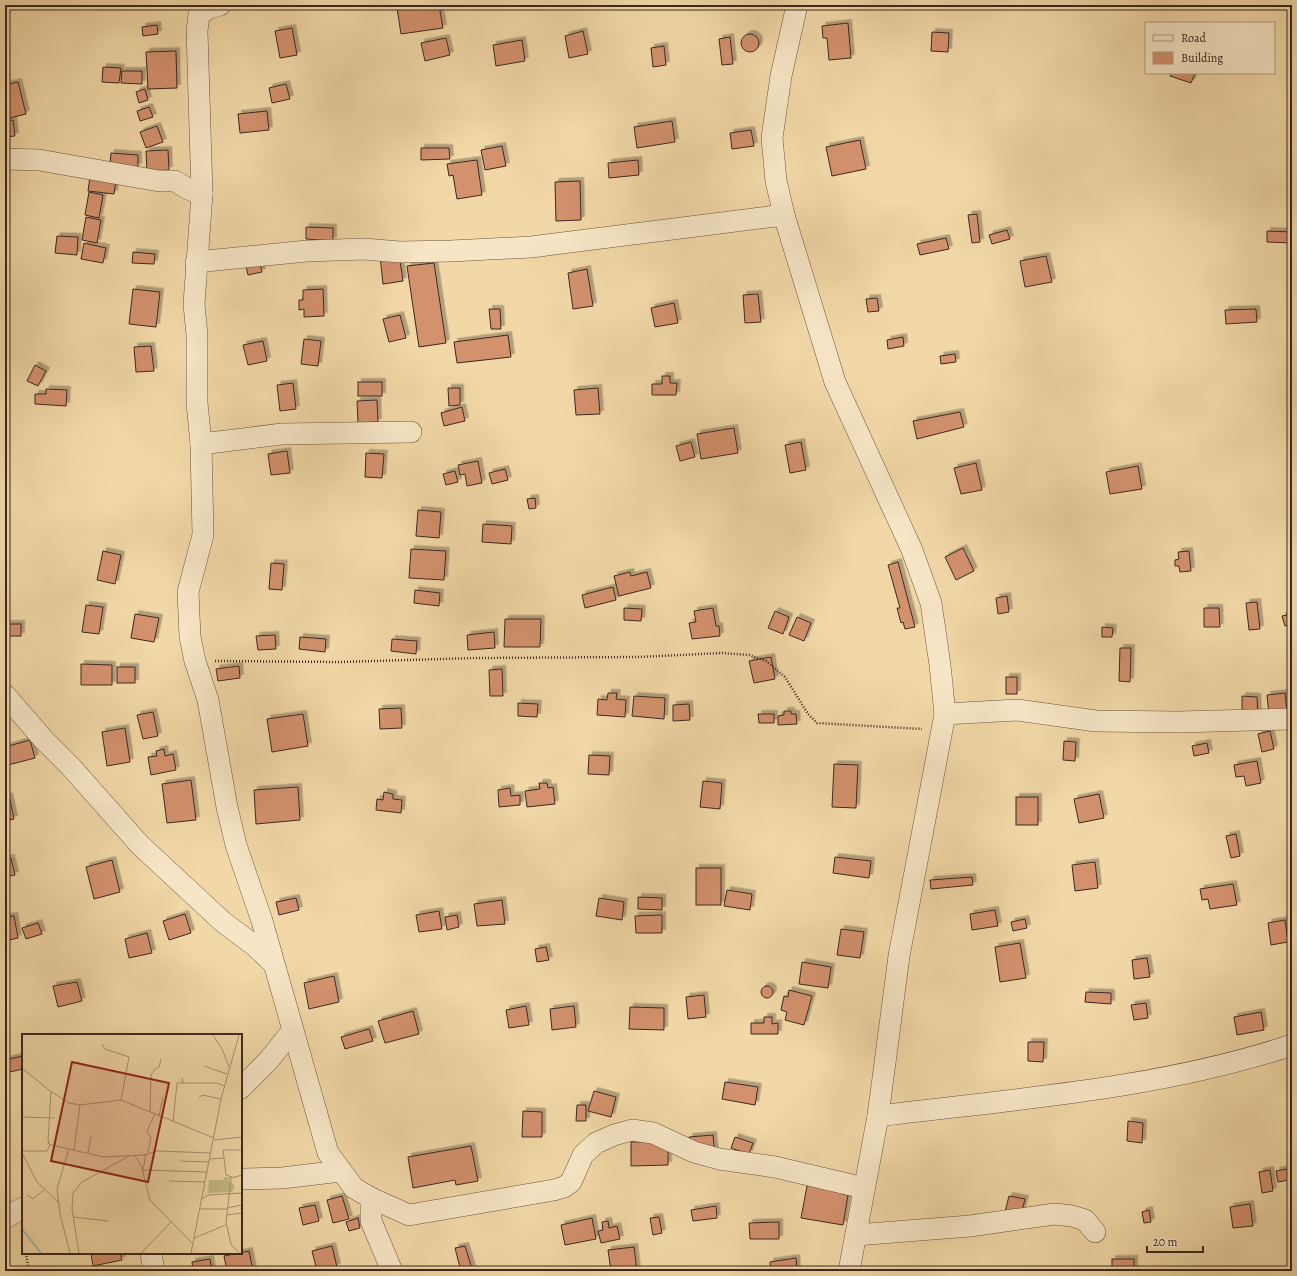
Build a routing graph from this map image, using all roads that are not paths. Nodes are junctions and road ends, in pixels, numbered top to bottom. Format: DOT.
graph roads {
  1 [pos="220,5"];
  2 [pos="797,5"];
  3 [pos="5,159"];
  4 [pos="202,194"];
  5 [pos="784,215"];
  6 [pos="196,262"];
  7 [pos="411,432"];
  8 [pos="201,444"];
  9 [pos="5,695"];
  10 [pos="1292,719"];
  11 [pos="943,722"];
  12 [pos="274,963"];
  13 [pos="292,1030"];
  14 [pos="1292,1045"];
  15 [pos="242,1087"];
  16 [pos="878,1116"];
  17 [pos="341,1171"];
  18 [pos="242,1179"];
  19 [pos="864,1188"];
  20 [pos="371,1198"];
  21 [pos="22,1209"];
  22 [pos="5,1218"];
  23 [pos="1095,1232"];
  24 [pos="856,1235"];
  25 [pos="151,1254"];
  26 [pos="154,1271"];
  27 [pos="392,1271"];
  28 [pos="849,1271"];
  1 -- 4 [label="street"];
  2 -- 5 [label="street"];
  3 -- 4 [label="street"];
  4 -- 6 [label="street"];
  5 -- 6 [label="street"];
  5 -- 11 [label="street"];
  6 -- 8 [label="street"];
  7 -- 8 [label="street"];
  8 -- 12 [label="street"];
  9 -- 12 [label="street"];
  10 -- 11 [label="street"];
  11 -- 16 [label="street"];
  12 -- 13 [label="street"];
  13 -- 15 [label="street"];
  13 -- 17 [label="street"];
  14 -- 16 [label="street"];
  16 -- 19 [label="street"];
  17 -- 18 [label="street"];
  17 -- 20 [label="street"];
  19 -- 20 [label="street"];
  19 -- 24 [label="street"];
  20 -- 27 [label="street"];
  21 -- 22 [label="street"];
  23 -- 24 [label="street"];
  24 -- 28 [label="street"];
  25 -- 26 [label="street"];
}
